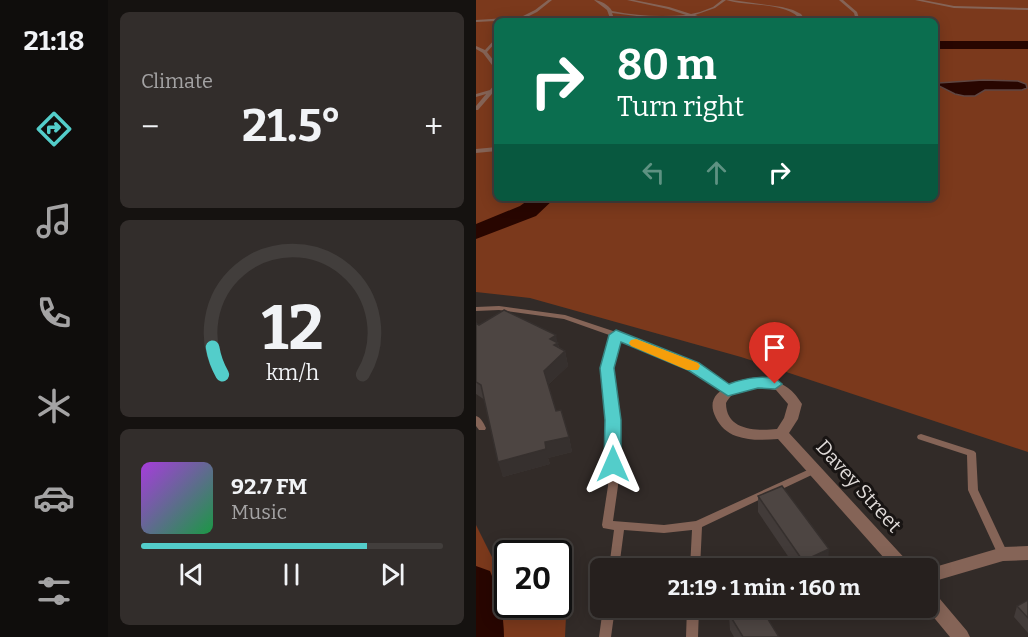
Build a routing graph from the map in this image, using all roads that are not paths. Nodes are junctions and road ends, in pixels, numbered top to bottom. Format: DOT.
graph roads {
  1 [pos="550,0"];
  2 [pos="596,0"];
  3 [pos="629,0"];
  4 [pos="726,0"];
  5 [pos="841,0"];
  6 [pos="917,0"];
  7 [pos="1028,9"];
  8 [pos="611,12"];
  9 [pos="690,14"];
  10 [pos="522,18"];
  11 [pos="612,18"];
  12 [pos="701,18"];
  13 [pos="803,18"];
  14 [pos="857,18"];
  15 [pos="494,20"];
  16 [pos="476,21"];
  17 [pos="494,24"];
  18 [pos="494,42"];
  19 [pos="476,47"];
  20 [pos="485,52"];
  21 [pos="494,64"];
  22 [pos="494,88"];
  23 [pos="492,91"];
  24 [pos="476,96"];
  25 [pos="476,109"];
  26 [pos="494,149"];
  27 [pos="476,151"];
  28 [pos="476,309"];
  29 [pos="616,335"];
  30 [pos="728,391"];
  31 [pos="476,419"];
  32 [pos="482,428"];
  33 [pos="781,433"];
  34 [pos="921,437"];
  35 [pos="815,470"];
  36 [pos="697,525"];
  37 [pos="620,526"];
  38 [pos="1028,553"];
  39 [pos="1003,554"];
  40 [pos="615,558"];
  41 [pos="695,558"];
  42 [pos="894,558"];
  43 [pos="938,573"];
  44 [pos="938,609"];
  45 [pos="608,618"];
  46 [pos="693,618"];
  47 [pos="605,637"];
  48 [pos="692,637"];
  49 [pos="961,637"];
  1 -- 10 [label="lane"];
  2 -- 8 [label="lane"];
  3 -- 9 [label="lane"];
  4 -- 9 [label="lane"];
  4 -- 13 [label="lane"];
  5 -- 14 [label="lane"];
  6 -- 7 [label="lane"];
  8 -- 9 [label="lane"];
  8 -- 11 [label="lane"];
  9 -- 12 [label="lane"];
  15 -- 16 [label="lane"];
  16 -- 17 [label="lane"];
  18 -- 20 [label="lane"];
  19 -- 20 [label="lane"];
  20 -- 21 [label="lane"];
  22 -- 23 [label="lane"];
  23 -- 24 [label="lane"];
  23 -- 25 [label="lane"];
  26 -- 27 [label="lane"];
  28 -- 29 [label="lane"];
  29 -- 30 [label="lane"];
  29 -- 37 [label="lane"];
  30 -- 33 [label="street"];
  30 -- 33 [label="street"];
  31 -- 32 [label="lane"];
  33 -- 35 [label="street, Davey Street"];
  34 -- 39 [label="lane"];
  35 -- 36 [label="lane"];
  35 -- 42 [label="street, Davey Street"];
  36 -- 37 [label="lane"];
  36 -- 41 [label="lane"];
  37 -- 40 [label="lane"];
  38 -- 39 [label="street"];
  39 -- 43 [label="street"];
  44 -- 49 [label="street"];
  45 -- 47 [label="lane"];
  46 -- 48 [label="lane"];
}
